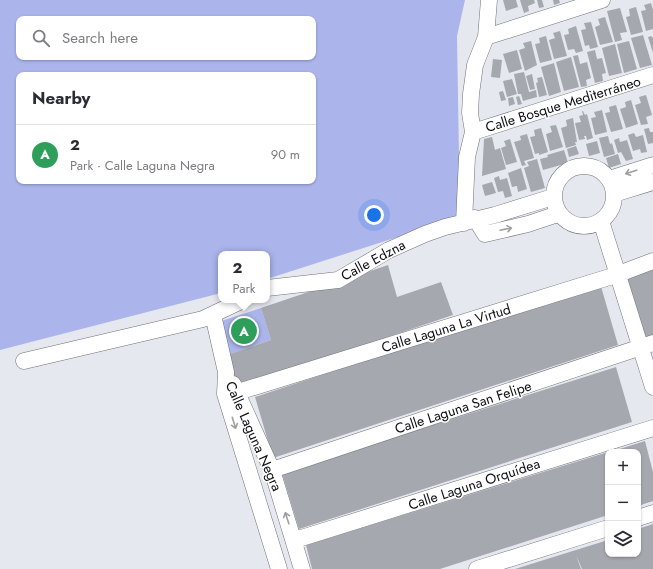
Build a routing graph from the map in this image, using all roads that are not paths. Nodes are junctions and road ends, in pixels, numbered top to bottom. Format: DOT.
graph roads {
  1 [pos="489,0"];
  2 [pos="602,0"];
  3 [pos="486,37"];
  4 [pos="653,75"];
  5 [pos="473,132"];
  6 [pos="653,165"];
  7 [pos="609,179"];
  8 [pos="653,182"];
  9 [pos="614,194"];
  10 [pos="553,197"];
  11 [pos="558,214"];
  12 [pos="470,221"];
  13 [pos="601,221"];
  14 [pos="653,261"];
  15 [pos="616,275"];
  16 [pos="270,288"];
  17 [pos="237,303"];
  18 [pos="213,315"];
  19 [pos="647,345"];
  20 [pos="24,361"];
  21 [pos="226,372"];
  22 [pos="653,387"];
  23 [pos="238,392"];
  24 [pos="653,428"];
  25 [pos="272,470"];
  26 [pos="653,514"];
  27 [pos="641,517"];
  28 [pos="605,529"];
  29 [pos="295,540"];
  30 [pos="279,569"];
  31 [pos="302,569"];
  32 [pos="477,569"];
  1 -- 3 [label="street"];
  2 -- 3 [label="street"];
  3 -- 5 [label="street"];
  4 -- 5 [label="street, Calle Bosque Mediterráneo"];
  5 -- 12 [label="street"];
  6 -- 7 [label="street, one-way"];
  7 -- 9 [label="street"];
  7 -- 10 [label="street"];
  8 -- 9 [label="street"];
  9 -- 13 [label="street"];
  10 -- 11 [label="street"];
  10 -- 12 [label="street, Calle Edzna"];
  12 -- 11 [label="street, one-way"];
  11 -- 13 [label="street"];
  12 -- 16 [label="street, Calle Edzna"];
  13 -- 15 [label="street"];
  14 -- 15 [label="street, Calle Laguna La Virtud"];
  15 -- 19 [label="street"];
  15 -- 23 [label="street, Calle Laguna La Virtud"];
  17 -- 18 [label="street"];
  18 -- 20 [label="street"];
  18 -- 21 [label="street, Calle Laguna Negra"];
  19 -- 22 [label="street"];
  19 -- 25 [label="street, Calle Laguna San Felipe"];
  21 -- 23 [label="street, Calle Laguna Negra"];
  21 -- 30 [label="street, Calle Laguna Negra, one-way"];
  23 -- 25 [label="street, Calle Laguna Negra"];
  24 -- 29 [label="street, Calle Laguna Orquídea"];
  29 -- 25 [label="street, Calle Laguna Negra, one-way"];
  26 -- 27 [label="street"];
  28 -- 32 [label="street"];
  29 -- 31 [label="street, Calle Laguna Negra"];
}
